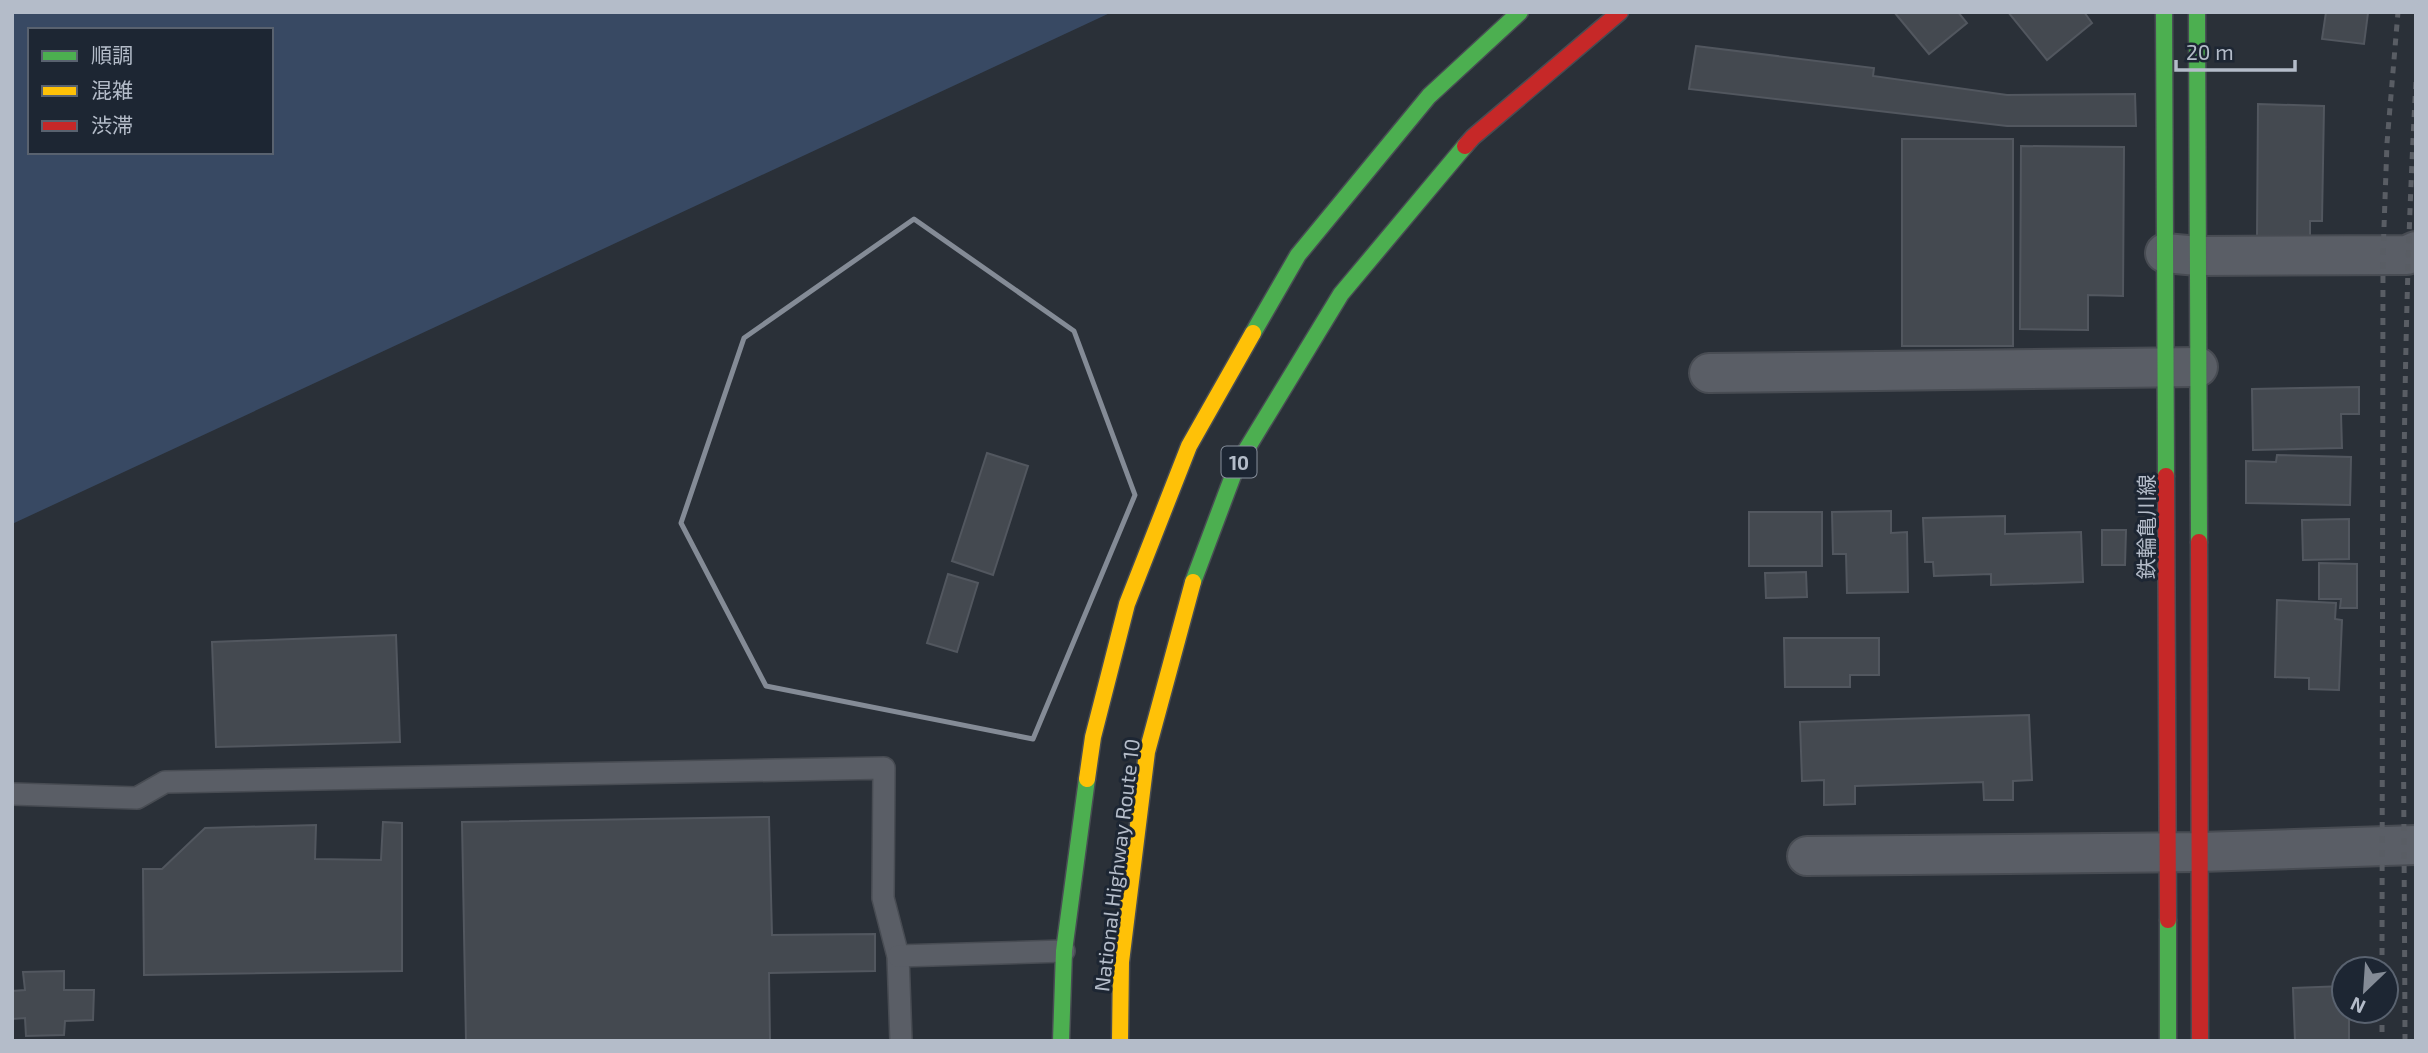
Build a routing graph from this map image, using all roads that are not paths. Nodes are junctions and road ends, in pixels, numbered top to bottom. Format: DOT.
graph roads {
  1 [pos="1520,12"];
  2 [pos="1620,12"];
  3 [pos="2164,12"];
  4 [pos="2197,12"];
  5 [pos="2416,251"];
  6 [pos="2181,254"];
  7 [pos="2182,367"];
  8 [pos="1709,373"];
  9 [pos="12,794"];
  10 [pos="2416,845"];
  11 [pos="2184,853"];
  12 [pos="1807,856"];
  13 [pos="1064,951"];
  14 [pos="898,957"];
  15 [pos="901,1041"];
  16 [pos="1061,1041"];
  17 [pos="1120,1041"];
  18 [pos="2168,1041"];
  19 [pos="2200,1041"];
  1 -- 13 [label="main road, National Highway Route 10 / 10"];
  2 -- 17 [label="main road, National Highway Route 10 / 10"];
  3 -- 6 [label="main road, 鉄輪亀川線"];
  4 -- 6 [label="main road, 鉄輪亀川線"];
  5 -- 6 [label="street"];
  6 -- 7 [label="main road, 鉄輪亀川線"];
  6 -- 7 [label="main road, 鉄輪亀川線"];
  7 -- 8 [label="street"];
  7 -- 11 [label="main road, 鉄輪亀川線"];
  7 -- 11 [label="main road, 鉄輪亀川線"];
  9 -- 14 [label="lane"];
  10 -- 11 [label="street"];
  11 -- 12 [label="street"];
  11 -- 18 [label="main road, 鉄輪亀川線"];
  11 -- 19 [label="main road, 鉄輪亀川線"];
  13 -- 14 [label="lane"];
  13 -- 16 [label="main road, National Highway Route 10 / 10"];
  14 -- 15 [label="lane"];
}
